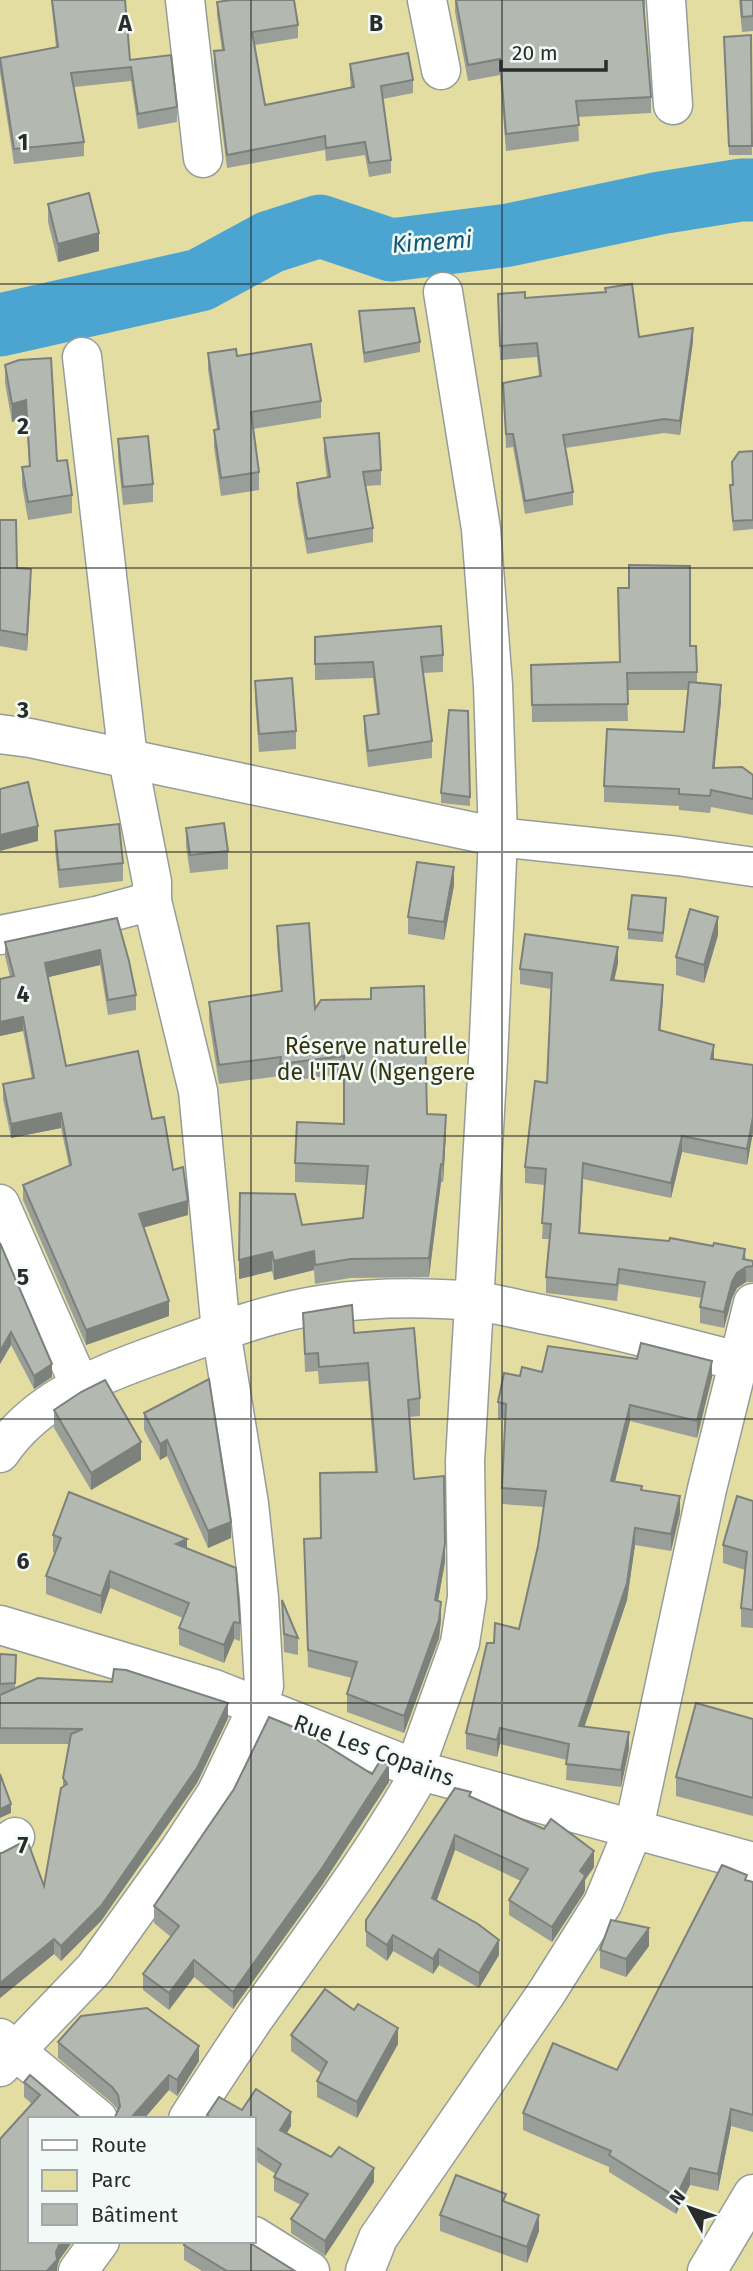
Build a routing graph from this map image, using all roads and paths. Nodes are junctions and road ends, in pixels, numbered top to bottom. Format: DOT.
graph roads {
  1 [pos="185,0"];
  2 [pos="427,0"];
  3 [pos="666,0"];
  4 [pos="440,70"];
  5 [pos="673,105"];
  6 [pos="203,158"];
  7 [pos="443,292"];
  8 [pos="82,357"];
  9 [pos="0,734"];
  10 [pos="128,759"];
  11 [pos="498,837"];
  12 [pos="753,867"];
  13 [pos="152,901"];
  14 [pos="0,935"];
  15 [pos="0,1204"];
  16 [pos="475,1301"];
  17 [pos="753,1303"];
  18 [pos="221,1331"];
  19 [pos="745,1362"];
  20 [pos="80,1385"];
  21 [pos="3,1442"];
  22 [pos="0,1625"];
  23 [pos="258,1706"];
  24 [pos="418,1769"];
  25 [pos="634,1828"];
  26 [pos="753,1862"];
  27 [pos="5,2052"];
  28 [pos="95,2117"];
  29 [pos="189,2117"];
  30 [pos="753,2194"];
  31 [pos="256,2237"];
  32 [pos="99,2243"];
  33 [pos="78,2271"];
  34 [pos="310,2271"];
  35 [pos="365,2271"];
  36 [pos="707,2271"];
  1 -- 6 [label="street"];
  2 -- 4 [label="street"];
  3 -- 5 [label="street"];
  7 -- 11 [label="street"];
  8 -- 10 [label="street"];
  9 -- 10 [label="street"];
  10 -- 11 [label="street"];
  10 -- 13 [label="street"];
  11 -- 12 [label="street"];
  11 -- 16 [label="street"];
  13 -- 14 [label="street"];
  13 -- 18 [label="street"];
  15 -- 20 [label="street"];
  16 -- 18 [label="street"];
  16 -- 19 [label="street"];
  16 -- 24 [label="street"];
  17 -- 19 [label="street"];
  18 -- 20 [label="street"];
  18 -- 23 [label="street"];
  19 -- 25 [label="street"];
  20 -- 21 [label="street"];
  22 -- 23 [label="street, Rue Les Copains"];
  23 -- 24 [label="street, Rue Les Copains"];
  23 -- 27 [label="street"];
  24 -- 25 [label="street, Rue Les Copains"];
  24 -- 29 [label="street"];
  25 -- 26 [label="street, Rue Les Copains"];
  25 -- 35 [label="street"];
  27 -- 28 [label="street"];
  30 -- 36 [label="street"];
  31 -- 34 [label="street"];
  32 -- 33 [label="street"];
}
